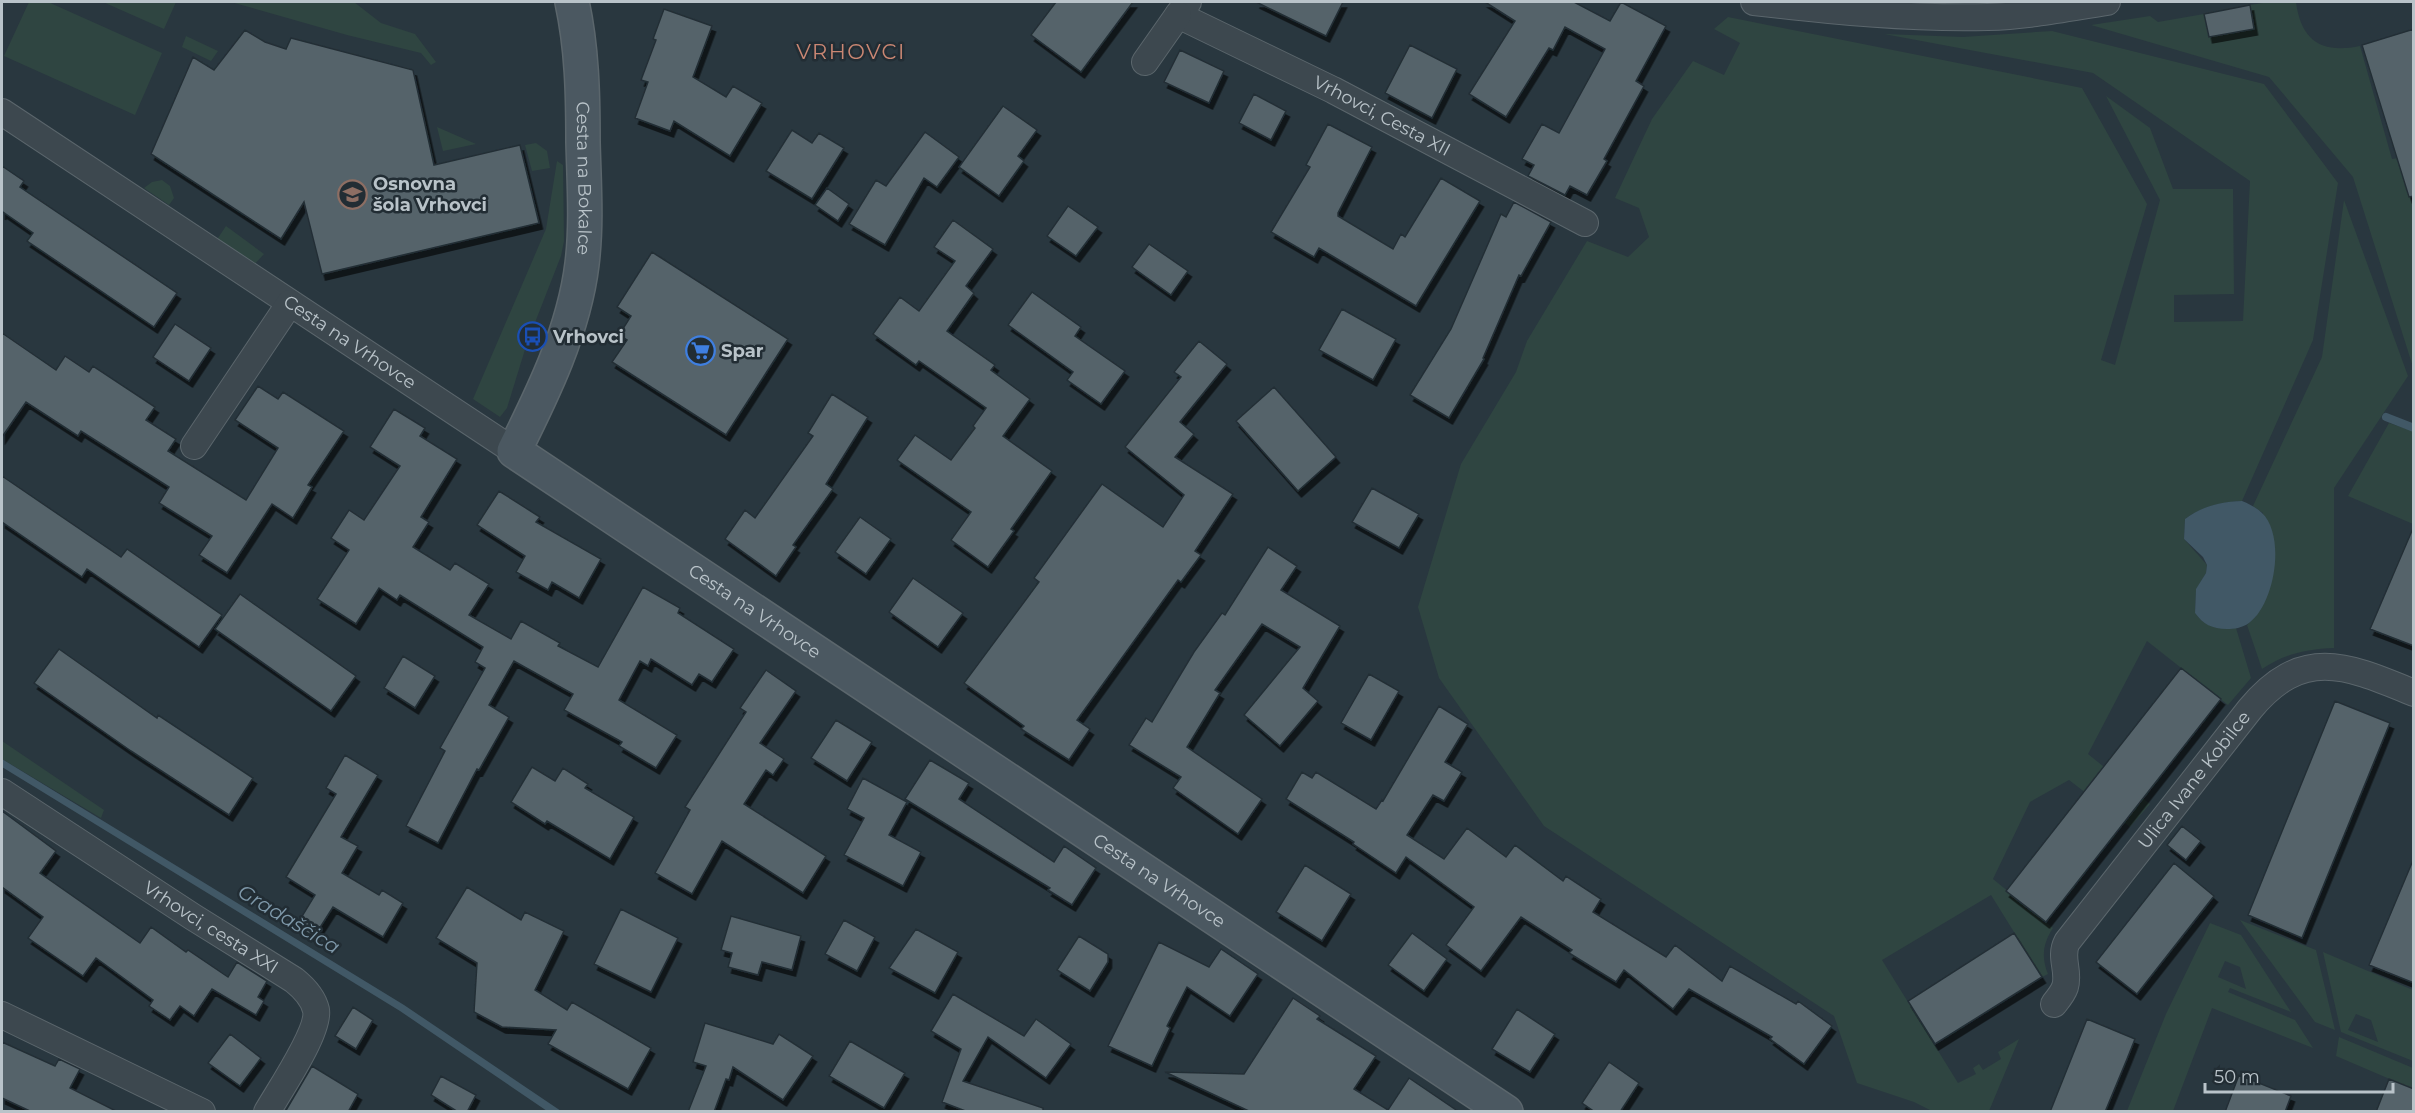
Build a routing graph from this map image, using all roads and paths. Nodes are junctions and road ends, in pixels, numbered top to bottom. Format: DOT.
graph roads {
  1 [pos="572,2"];
  2 [pos="1754,2"];
  3 [pos="2107,2"];
  4 [pos="1183,8"];
  5 [pos="1145,62"];
  6 [pos="2,112"];
  7 [pos="1585,223"];
  8 [pos="290,303"];
  9 [pos="194,446"];
  10 [pos="514,452"];
  11 [pos="2414,693"];
  12 [pos="2,792"];
  13 [pos="2054,1004"];
  14 [pos="2,1015"];
  15 [pos="202,1112"];
  16 [pos="267,1112"];
  17 [pos="1506,1112"];
  1 -- 10 [label="street, Cesta na Bokalce"];
  2 -- 3 [label="street"];
  4 -- 5 [label="street, Vrhovci, Cesta XII"];
  4 -- 7 [label="street, Vrhovci, Cesta XII"];
  6 -- 8 [label="street, Cesta na Vrhovce"];
  8 -- 9 [label="street"];
  8 -- 10 [label="street, Cesta na Vrhovce"];
  10 -- 17 [label="street, Cesta na Vrhovce"];
  11 -- 13 [label="street, Ulica Ivane Kobilce"];
  12 -- 16 [label="street, Vrhovci, cesta XXI"];
  14 -- 15 [label="street"];
}
